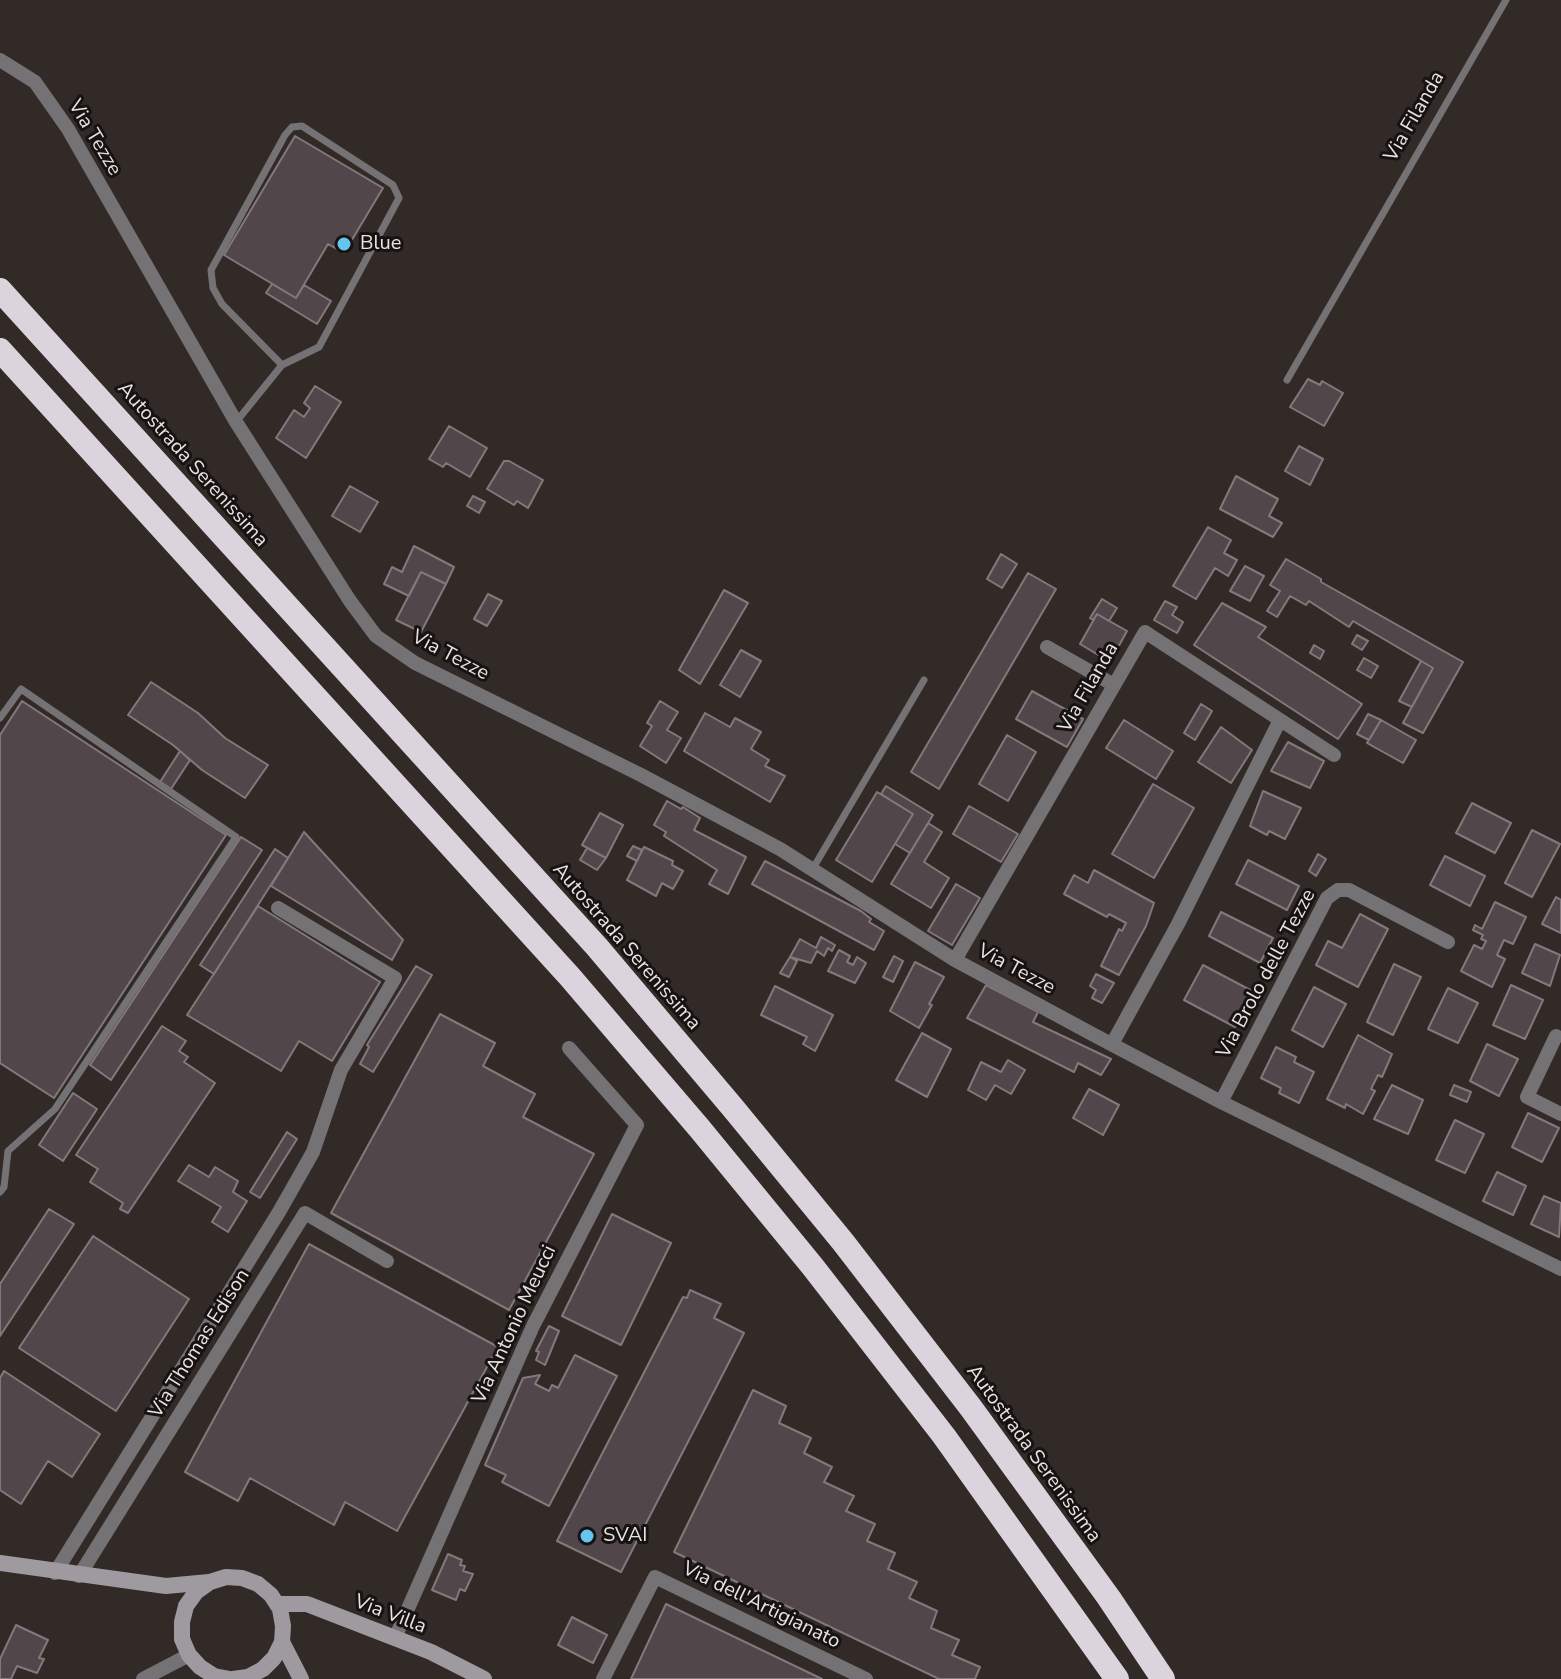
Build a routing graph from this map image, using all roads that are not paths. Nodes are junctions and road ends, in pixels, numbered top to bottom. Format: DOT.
graph roads {
  1 [pos="1506,0"];
  2 [pos="0,60"];
  3 [pos="0,290"];
  4 [pos="0,350"];
  5 [pos="282,365"];
  6 [pos="1287,380"];
  7 [pos="236,422"];
  8 [pos="1047,647"];
  9 [pos="924,680"];
  10 [pos="1114,685"];
  11 [pos="0,718"];
  12 [pos="1280,720"];
  13 [pos="1334,755"];
  14 [pos="812,870"];
  15 [pos="278,908"];
  16 [pos="1448,942"];
  17 [pos="955,960"];
  18 [pos="1556,1036"];
  19 [pos="1112,1044"];
  20 [pos="569,1048"];
  21 [pos="1221,1102"];
  22 [pos="1561,1114"];
  23 [pos="4,1149"];
  24 [pos="0,1192"];
  25 [pos="387,1261"];
  26 [pos="1561,1269"];
  27 [pos="0,1563"];
  28 [pos="55,1573"];
  29 [pos="79,1576"];
  30 [pos="210,1582"];
  31 [pos="166,1586"];
  32 [pos="277,1604"];
  33 [pos="186,1606"];
  34 [pos="395,1638"];
  35 [pos="282,1642"];
  36 [pos="186,1647"];
  37 [pos="149,1676"];
  38 [pos="231,1679"];
  39 [pos="301,1679"];
  40 [pos="484,1679"];
  41 [pos="603,1679"];
  42 [pos="866,1679"];
  43 [pos="1117,1679"];
  44 [pos="1163,1679"];
  1 -- 6 [label="lane, Via Filanda"];
  2 -- 7 [label="street, Via Tezze"];
  3 -- 44 [label="highway, Autostrada Serenissima"];
  4 -- 43 [label="highway"];
  5 -- 5 [label="lane"];
  5 -- 7 [label="lane"];
  7 -- 14 [label="street, Via Tezze"];
  8 -- 10 [label="street"];
  9 -- 14 [label="lane"];
  10 -- 12 [label="street, Via Filanda"];
  10 -- 17 [label="street, Via Filanda"];
  11 -- 23 [label="lane"];
  12 -- 13 [label="street, Via Filanda"];
  12 -- 19 [label="street"];
  14 -- 17 [label="street, Via Tezze"];
  15 -- 28 [label="street"];
  16 -- 21 [label="street, Via Brolo delle Tezze"];
  17 -- 19 [label="street, Via Tezze"];
  18 -- 22 [label="street"];
  19 -- 21 [label="street, Via Tezze"];
  20 -- 34 [label="street, Via Antonio Meucci"];
  21 -- 26 [label="street, Via Tezze"];
  23 -- 24 [label="lane"];
  25 -- 29 [label="street, Via Thomas Edison"];
  27 -- 28 [label="street"];
  28 -- 29 [label="street"];
  29 -- 31 [label="street"];
  30 -- 31 [label="street"];
  30 -- 32 [label="street"];
  30 -- 33 [label="street"];
  31 -- 33 [label="street"];
  32 -- 34 [label="street, Via Villa"];
  32 -- 35 [label="street"];
  33 -- 36 [label="street"];
  34 -- 40 [label="street, Via Villa"];
  35 -- 38 [label="street"];
  35 -- 39 [label="street"];
  36 -- 37 [label="street"];
  36 -- 38 [label="street"];
  41 -- 42 [label="street, Via dell'Artigianato"];
}
